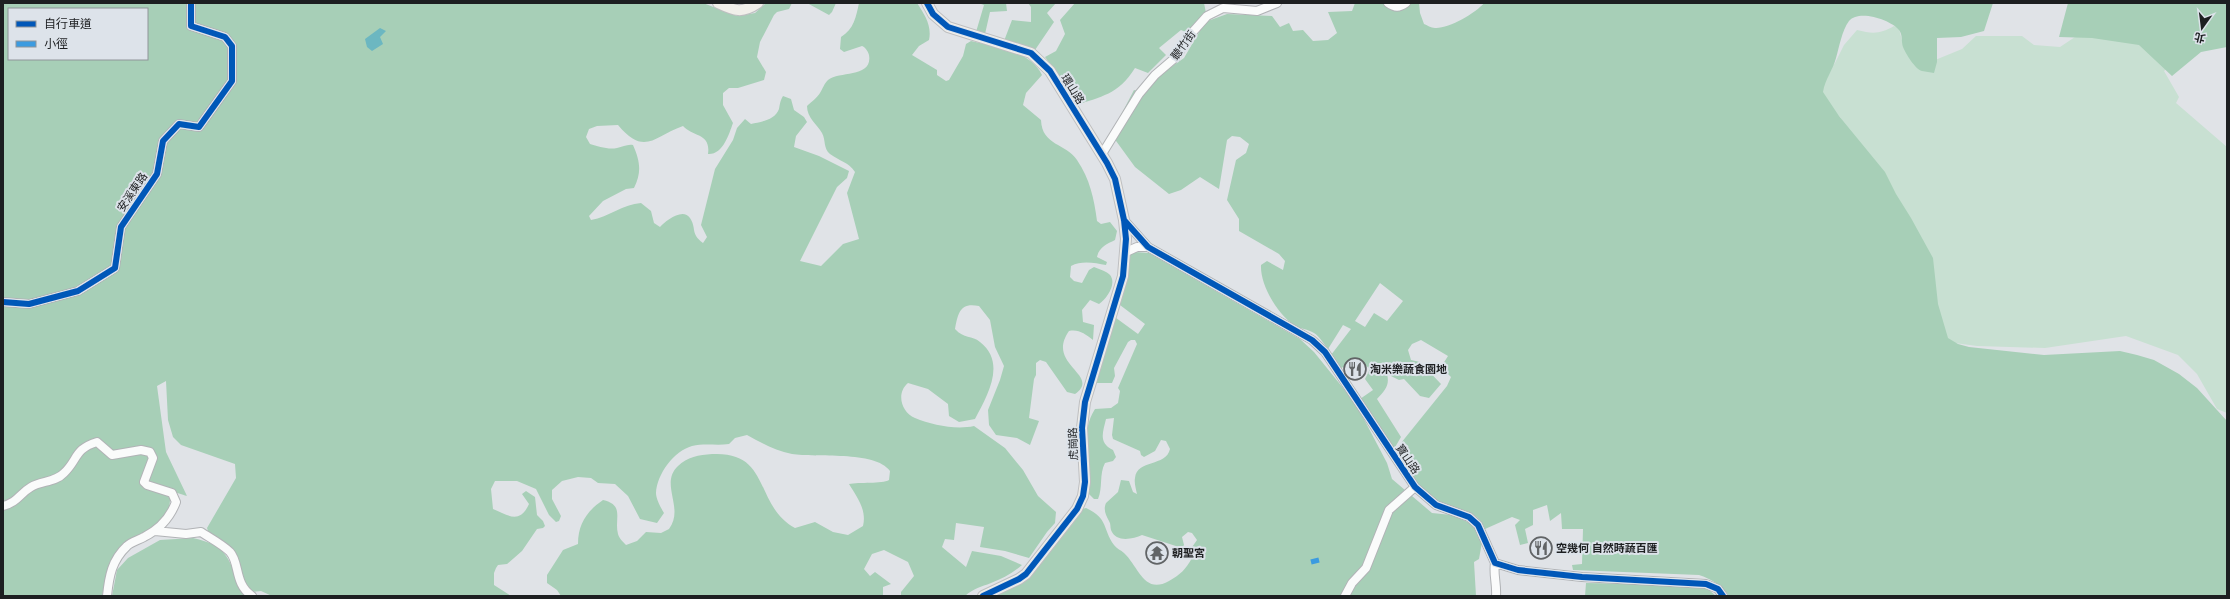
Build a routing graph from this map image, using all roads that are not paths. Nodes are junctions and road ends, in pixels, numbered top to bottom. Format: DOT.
graph roads {
  1 [pos="191,3"];
  2 [pos="718,3"];
  3 [pos="758,3"];
  4 [pos="926,3"];
  5 [pos="1277,3"];
  6 [pos="1388,3"];
  7 [pos="1406,3"];
  8 [pos="1102,154"];
  9 [pos="1124,220"];
  10 [pos="1148,247"];
  11 [pos="1126,252"];
  12 [pos="3,302"];
  13 [pos="1415,487"];
  14 [pos="3,506"];
  15 [pos="155,532"];
  16 [pos="1495,563"];
  17 [pos="107,596"];
  18 [pos="252,596"];
  19 [pos="983,596"];
  20 [pos="1345,596"];
  21 [pos="1496,596"];
  22 [pos="1723,596"];
  1 -- 12 [label="street, 安溪東路"];
  2 -- 3 [label="main road"];
  4 -- 8 [label="main road, 環山路"];
  5 -- 8 [label="street, 聽竹街"];
  6 -- 7 [label="street"];
  8 -- 9 [label="main road, 環山路"];
  9 -- 10 [label="street, 寶山路"];
  9 -- 11 [label="main road, 環山路"];
  10 -- 11 [label="street"];
  10 -- 13 [label="street, 寶山路"];
  11 -- 19 [label="main road, 虎崗路"];
  13 -- 16 [label="street, 寶山路"];
  13 -- 20 [label="street"];
  14 -- 15 [label="street"];
  15 -- 17 [label="street"];
  15 -- 18 [label="street"];
  16 -- 21 [label="street, 寶山路"];
  16 -- 22 [label="street"];
}
